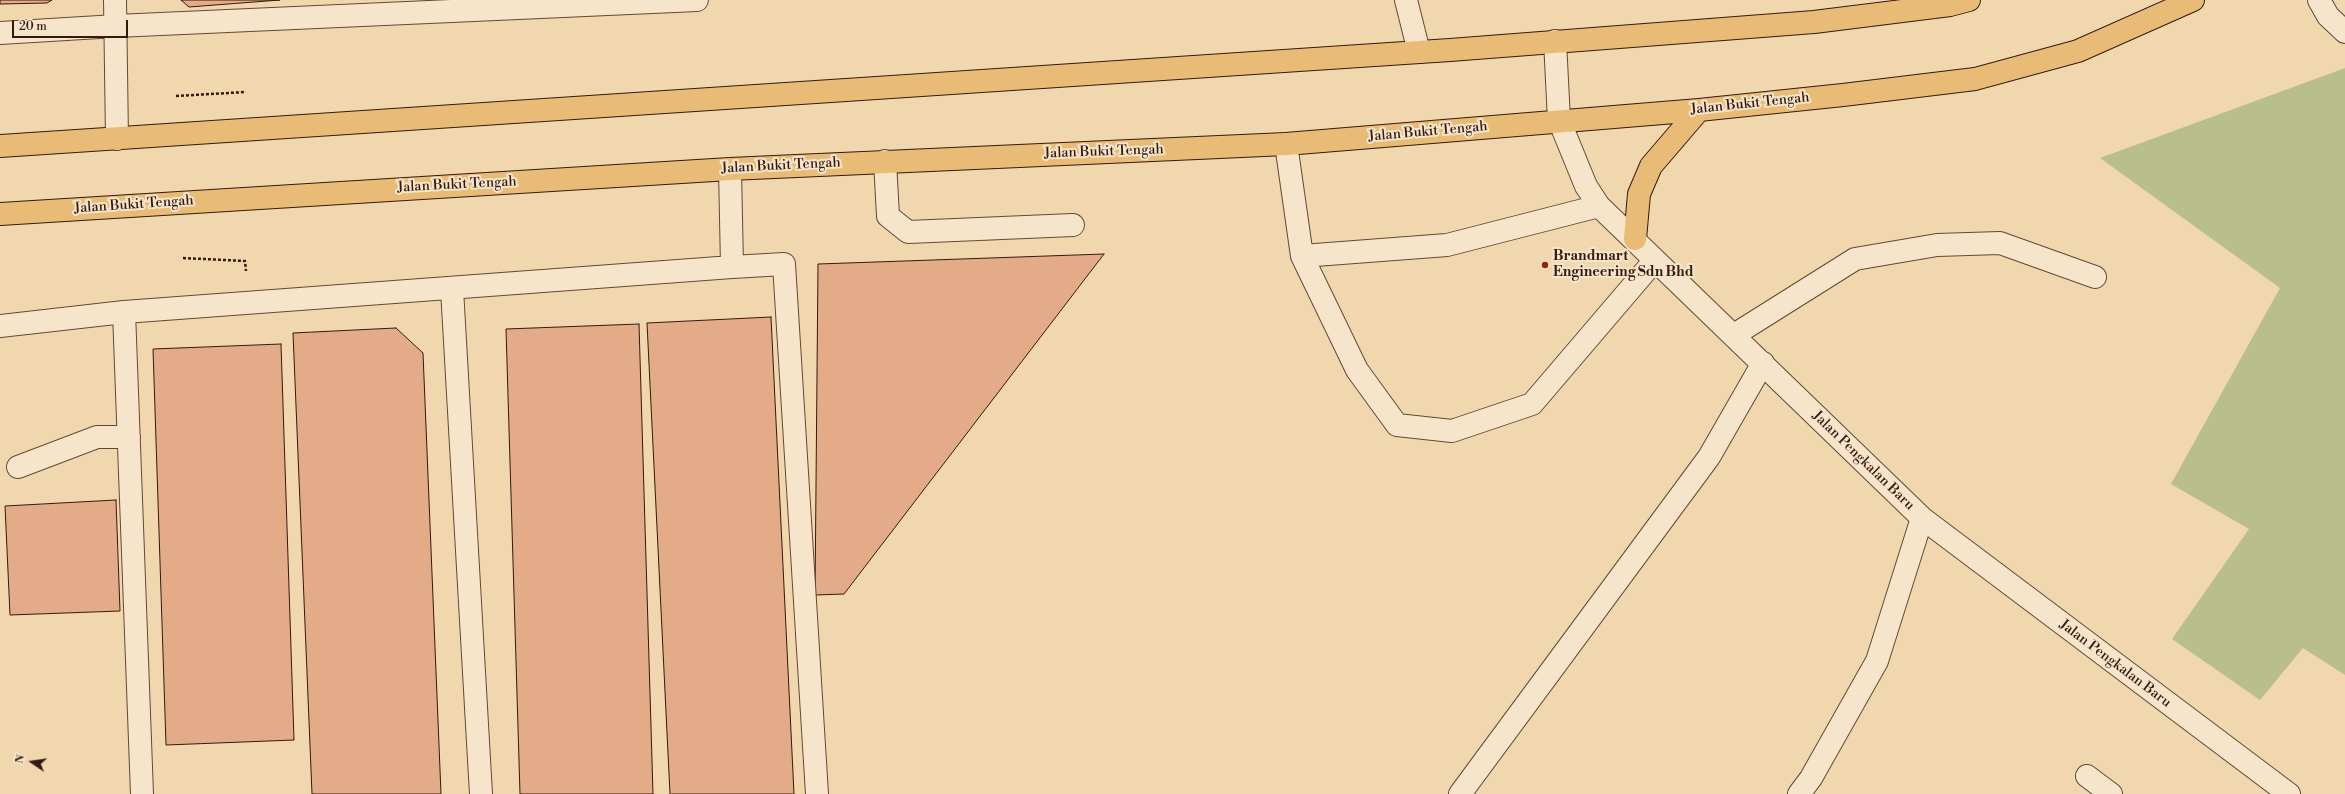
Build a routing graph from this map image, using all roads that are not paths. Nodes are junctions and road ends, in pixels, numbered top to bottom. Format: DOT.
graph roads {
  1 [pos="115,0"];
  2 [pos="697,0"];
  3 [pos="1406,0"];
  4 [pos="1969,0"];
  5 [pos="2193,0"];
  6 [pos="2319,0"];
  7 [pos="635,2"];
  8 [pos="116,26"];
  9 [pos="2345,32"];
  10 [pos="0,33"];
  11 [pos="1555,41"];
  12 [pos="1419,52"];
  13 [pos="1699,110"];
  14 [pos="1560,120"];
  15 [pos="117,139"];
  16 [pos="1286,144"];
  17 [pos="0,146"];
  18 [pos="885,161"];
  19 [pos="730,169"];
  20 [pos="1599,206"];
  21 [pos="0,214"];
  22 [pos="1073,225"];
  23 [pos="1635,239"];
  24 [pos="1302,256"];
  25 [pos="1655,260"];
  26 [pos="732,267"];
  27 [pos="2095,276"];
  28 [pos="452,289"];
  29 [pos="124,312"];
  30 [pos="0,326"];
  31 [pos="1734,335"];
  32 [pos="1763,363"];
  33 [pos="129,437"];
  34 [pos="18,467"];
  35 [pos="1922,518"];
  36 [pos="2087,776"];
  37 [pos="2280,792"];
  38 [pos="142,794"];
  39 [pos="481,794"];
  40 [pos="817,794"];
  41 [pos="1460,794"];
  42 [pos="1799,794"];
  43 [pos="2111,794"];
  1 -- 8 [label="street"];
  2 -- 7 [label="street"];
  3 -- 12 [label="street"];
  4 -- 11 [label="highway"];
  5 -- 13 [label="highway, Jalan Bukit Tengah"];
  6 -- 9 [label="street"];
  7 -- 8 [label="street"];
  8 -- 10 [label="street"];
  8 -- 15 [label="street"];
  11 -- 12 [label="highway"];
  11 -- 14 [label="street, Jalan Pengkalan Baru"];
  12 -- 15 [label="highway"];
  13 -- 14 [label="highway, Jalan Bukit Tengah"];
  13 -- 23 [label="highway"];
  14 -- 16 [label="highway, Jalan Bukit Tengah"];
  14 -- 20 [label="street, Jalan Pengkalan Baru"];
  15 -- 17 [label="highway"];
  16 -- 18 [label="highway, Jalan Bukit Tengah"];
  16 -- 24 [label="street"];
  18 -- 19 [label="highway, Jalan Bukit Tengah"];
  18 -- 22 [label="street"];
  19 -- 21 [label="highway, Jalan Bukit Tengah"];
  19 -- 26 [label="street"];
  20 -- 23 [label="street, Jalan Pengkalan Baru"];
  20 -- 24 [label="street"];
  23 -- 25 [label="street, Jalan Pengkalan Baru"];
  24 -- 25 [label="street"];
  25 -- 31 [label="street, Jalan Pengkalan Baru"];
  26 -- 28 [label="street"];
  26 -- 40 [label="street"];
  27 -- 31 [label="street"];
  28 -- 29 [label="street"];
  28 -- 39 [label="street"];
  29 -- 30 [label="street"];
  29 -- 33 [label="street"];
  31 -- 32 [label="street, Jalan Pengkalan Baru"];
  32 -- 35 [label="street, Jalan Pengkalan Baru"];
  32 -- 41 [label="street"];
  33 -- 34 [label="street"];
  33 -- 38 [label="street"];
  35 -- 37 [label="street, Jalan Pengkalan Baru"];
  35 -- 42 [label="street"];
  36 -- 43 [label="street"];
}
